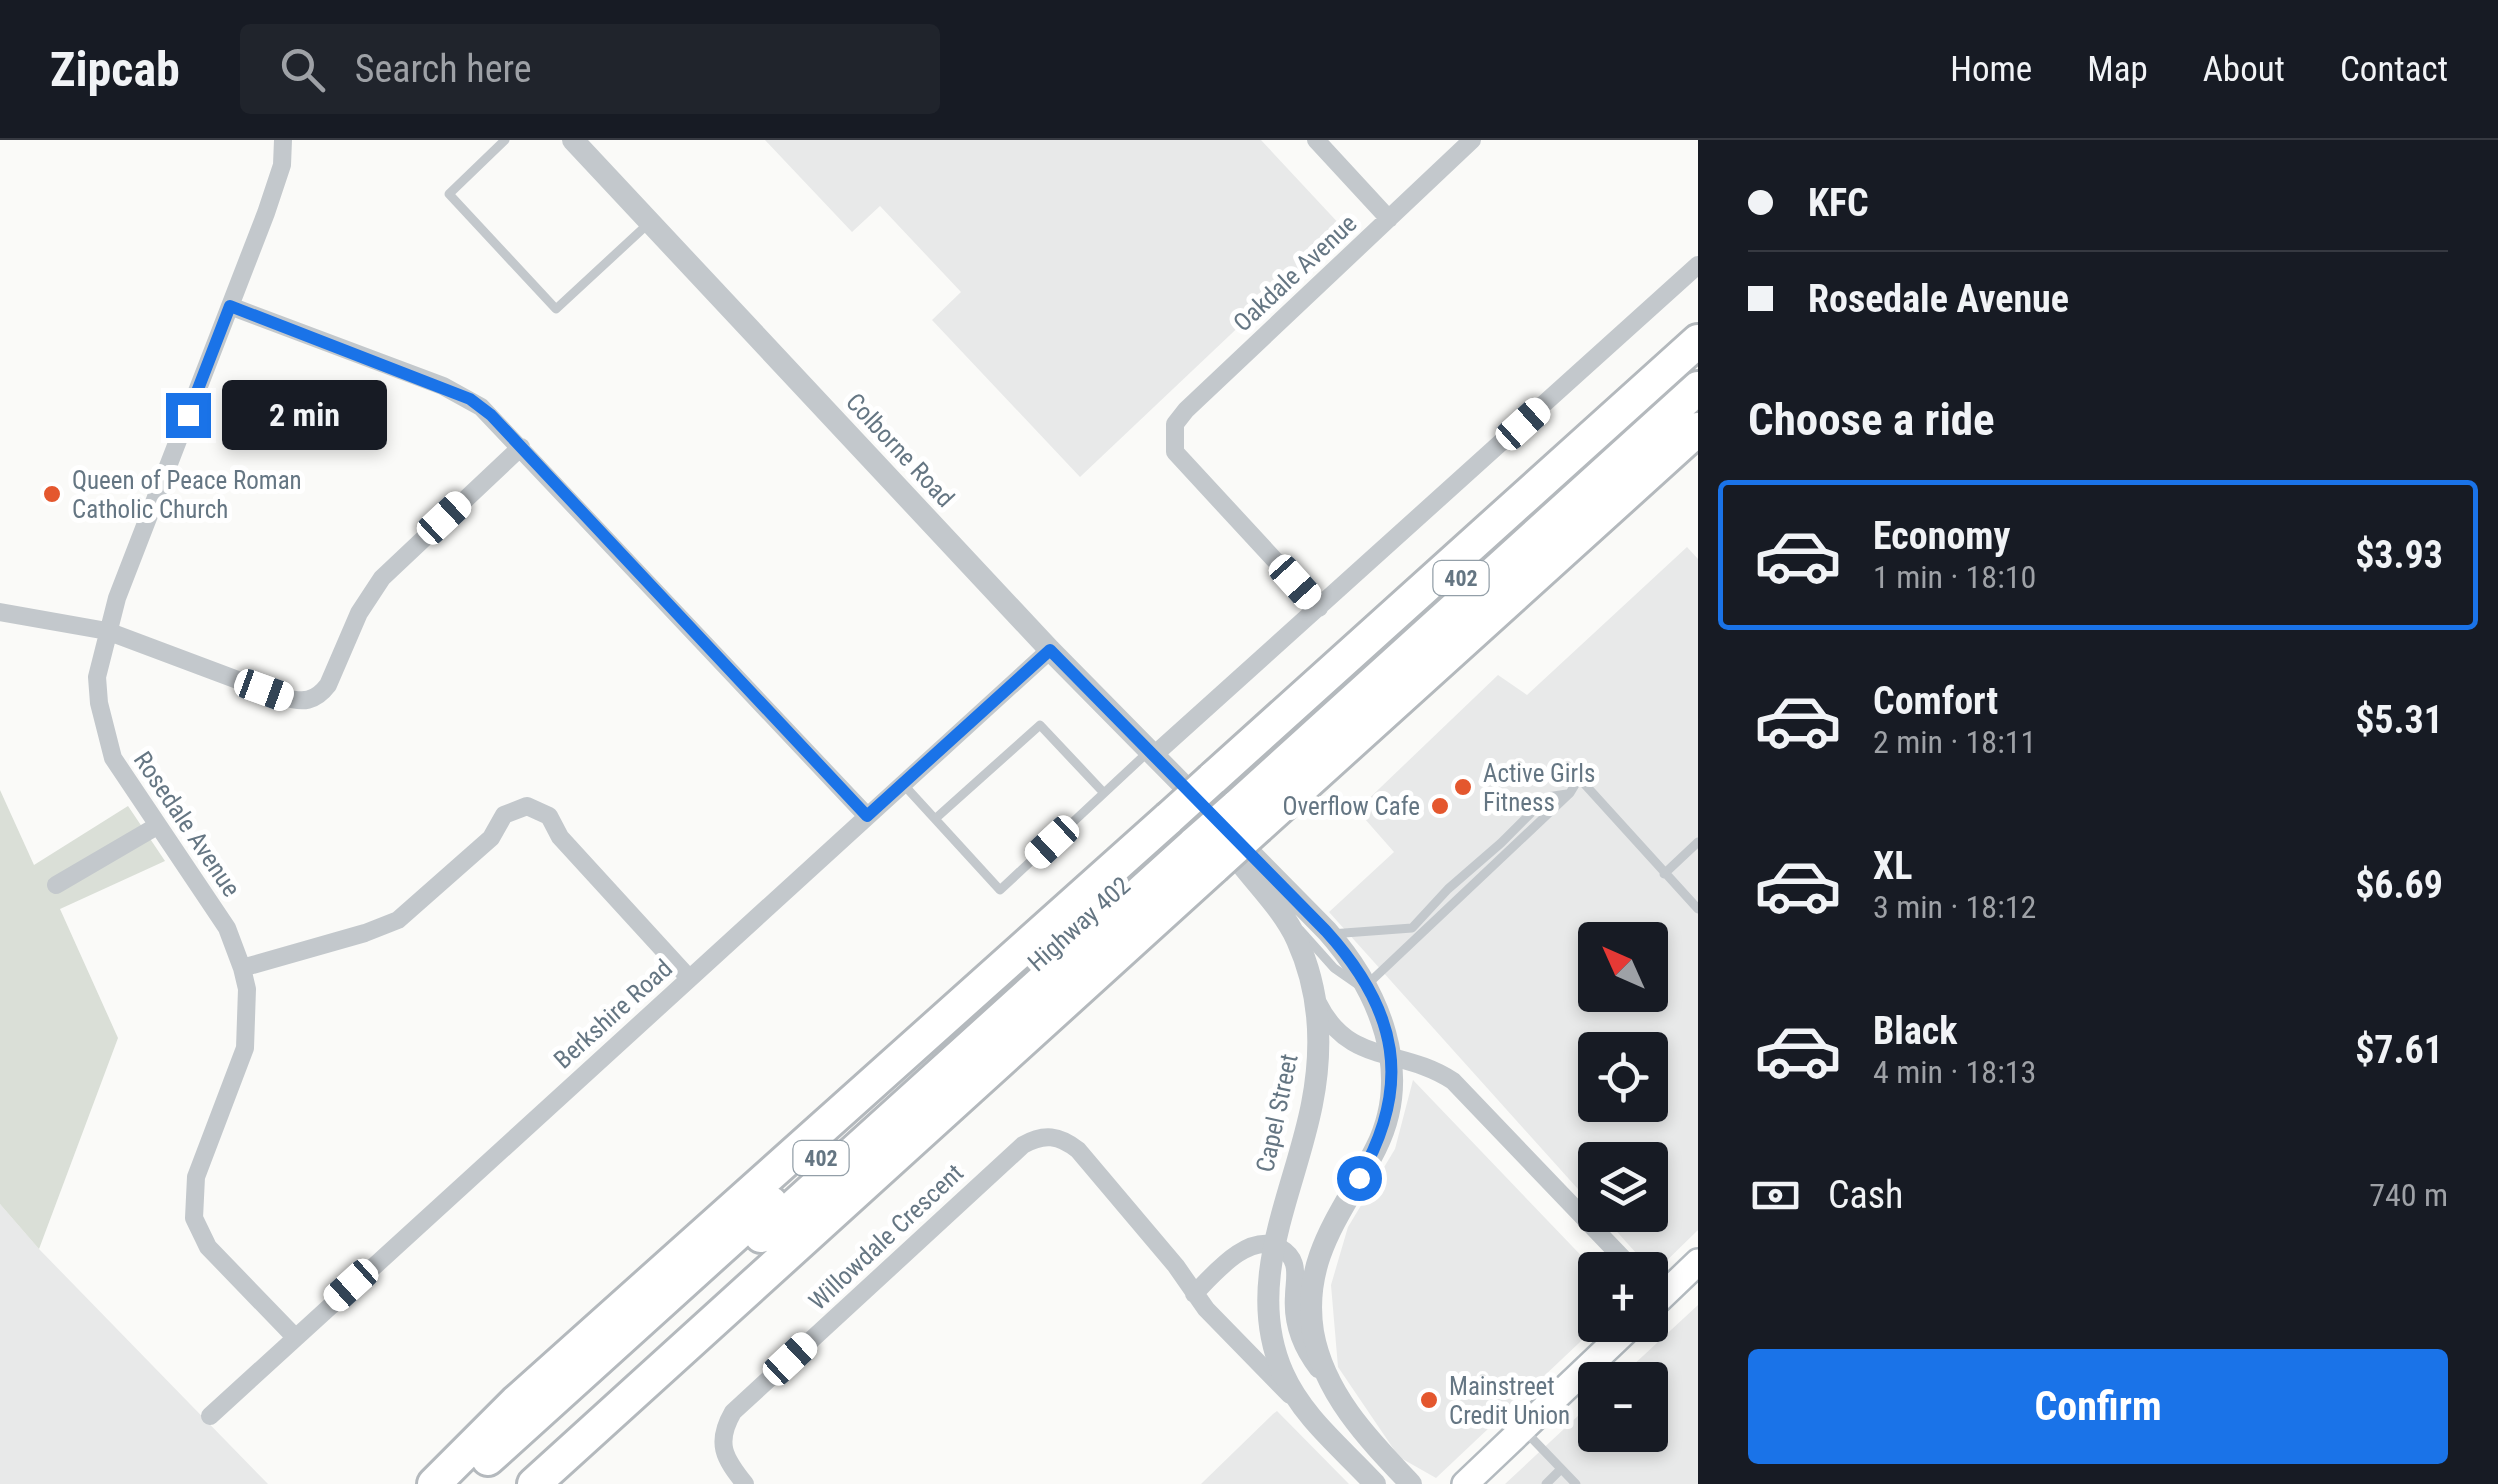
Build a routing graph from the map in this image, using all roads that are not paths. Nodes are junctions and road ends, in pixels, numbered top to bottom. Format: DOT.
graph roads {
  1 [pos="283,140"];
  2 [pos="505,140"];
  3 [pos="573,140"];
  4 [pos="1316,140"];
  5 [pos="1472,140"];
  6 [pos="1390,219"];
  7 [pos="650,222"];
  8 [pos="1698,265"];
  9 [pos="230,306"];
  10 [pos="1698,341"];
  11 [pos="1698,364"];
  12 [pos="1698,388"];
  13 [pos="1698,429"];
  14 [pos="521,447"];
  15 [pos="1319,608"];
  16 [pos="0,612"];
  17 [pos="108,631"];
  18 [pos="1050,650"];
  19 [pos="1151,754"];
  20 [pos="903,784"];
  21 [pos="1104,793"];
  22 [pos="1570,793"];
  23 [pos="867,816"];
  24 [pos="1209,818"];
  25 [pos="935,819"];
  26 [pos="156,826"];
  27 [pos="1698,842"];
  28 [pos="1664,874"];
  29 [pos="56,885"];
  30 [pos="1698,910"];
  31 [pos="1280,911"];
  32 [pos="1330,934"];
  33 [pos="242,968"];
  34 [pos="690,978"];
  35 [pos="1366,982"];
  36 [pos="1313,992"];
  37 [pos="1379,1010"];
  38 [pos="1390,1056"];
  39 [pos="1452,1082"];
  40 [pos="1050,1136"];
  41 [pos="1273,1244"];
  42 [pos="1617,1252"];
  43 [pos="1698,1262"];
  44 [pos="1668,1287"];
  45 [pos="1194,1294"];
  46 [pos="294,1336"];
  47 [pos="1614,1342"];
  48 [pos="640,1388"];
  49 [pos="1336,1394"];
  50 [pos="516,1402"];
  51 [pos="1301,1406"];
  52 [pos="210,1416"];
  53 [pos="1523,1429"];
  54 [pos="1561,1469"];
  55 [pos="415,1484"];
  56 [pos="434,1484"];
  57 [pos="460,1484"];
  58 [pos="485,1484"];
  59 [pos="534,1484"];
  60 [pos="547,1484"];
  61 [pos="745,1484"];
  62 [pos="1375,1484"];
  63 [pos="1411,1484"];
  64 [pos="1465,1484"];
  65 [pos="1546,1484"];
  66 [pos="1576,1484"];
  1 -- 9 [label="street, Rosedale Avenue"];
  2 -- 7 [label="lane"];
  3 -- 7 [label="street, Colborne Road"];
  4 -- 6 [label="street"];
  5 -- 6 [label="street, Oakdale Avenue"];
  6 -- 15 [label="street, Oakdale Avenue"];
  7 -- 18 [label="street, Colborne Road"];
  8 -- 15 [label="street"];
  9 -- 14 [label="street"];
  9 -- 17 [label="street, Rosedale Avenue"];
  10 -- 24 [label="highway"];
  11 -- 24 [label="highway, Highway 402 / 402"];
  12 -- 24 [label="highway"];
  13 -- 24 [label="highway, Highway 402 / 402"];
  14 -- 17 [label="street"];
  14 -- 23 [label="street"];
  15 -- 19 [label="street"];
  16 -- 17 [label="street"];
  17 -- 26 [label="street, Rosedale Avenue"];
  18 -- 19 [label="street, Colborne Road"];
  18 -- 20 [label="street, Berkshire Road"];
  19 -- 21 [label="lane"];
  19 -- 24 [label="street, Colborne Road"];
  20 -- 23 [label="street, Berkshire Road"];
  20 -- 25 [label="lane"];
  21 -- 25 [label="lane"];
  21 -- 25 [label="lane"];
  22 -- 28 [label="lane"];
  22 -- 32 [label="lane"];
  22 -- 35 [label="lane"];
  23 -- 34 [label="street, Berkshire Road"];
  24 -- 31 [label="street, Colborne Road"];
  24 -- 32 [label="street, Colborne Road"];
  24 -- 48 [label="highway, Highway 402 / 402"];
  24 -- 50 [label="highway"];
  24 -- 57 [label="highway, Highway 402 / 402"];
  24 -- 58 [label="highway"];
  26 -- 29 [label="street"];
  26 -- 33 [label="street, Rosedale Avenue"];
  27 -- 28 [label="lane"];
  28 -- 30 [label="lane"];
  31 -- 35 [label="lane"];
  31 -- 36 [label="street, Colborne Road"];
  32 -- 35 [label="street, Colborne Road"];
  33 -- 34 [label="street"];
  33 -- 46 [label="street, Rosedale Avenue"];
  34 -- 46 [label="street, Berkshire Road"];
  35 -- 37 [label="street, Colborne Road"];
  36 -- 38 [label="street, Colborne Road"];
  36 -- 41 [label="street, Capel Street"];
  37 -- 38 [label="street, Colborne Road"];
  37 -- 39 [label="street"];
  38 -- 39 [label="street, Colborne Road"];
  38 -- 49 [label="street"];
  39 -- 42 [label="street, Colborne Road"];
  40 -- 45 [label="street, Capel Street"];
  40 -- 61 [label="street, Willowdale Crescent"];
  41 -- 45 [label="street"];
  41 -- 49 [label="street"];
  41 -- 51 [label="street, Capel Street"];
  43 -- 44 [label="main road"];
  45 -- 51 [label="street, Capel Street"];
  46 -- 52 [label="street, Berkshire Road"];
  47 -- 53 [label="main road"];
  48 -- 59 [label="highway, Highway 402 / 402"];
  48 -- 60 [label="highway"];
  49 -- 63 [label="street"];
  50 -- 55 [label="highway"];
  50 -- 56 [label="highway"];
  51 -- 62 [label="street, Capel Street"];
  53 -- 54 [label="lane"];
  53 -- 64 [label="main road"];
  54 -- 65 [label="lane"];
  54 -- 66 [label="lane"];
}
